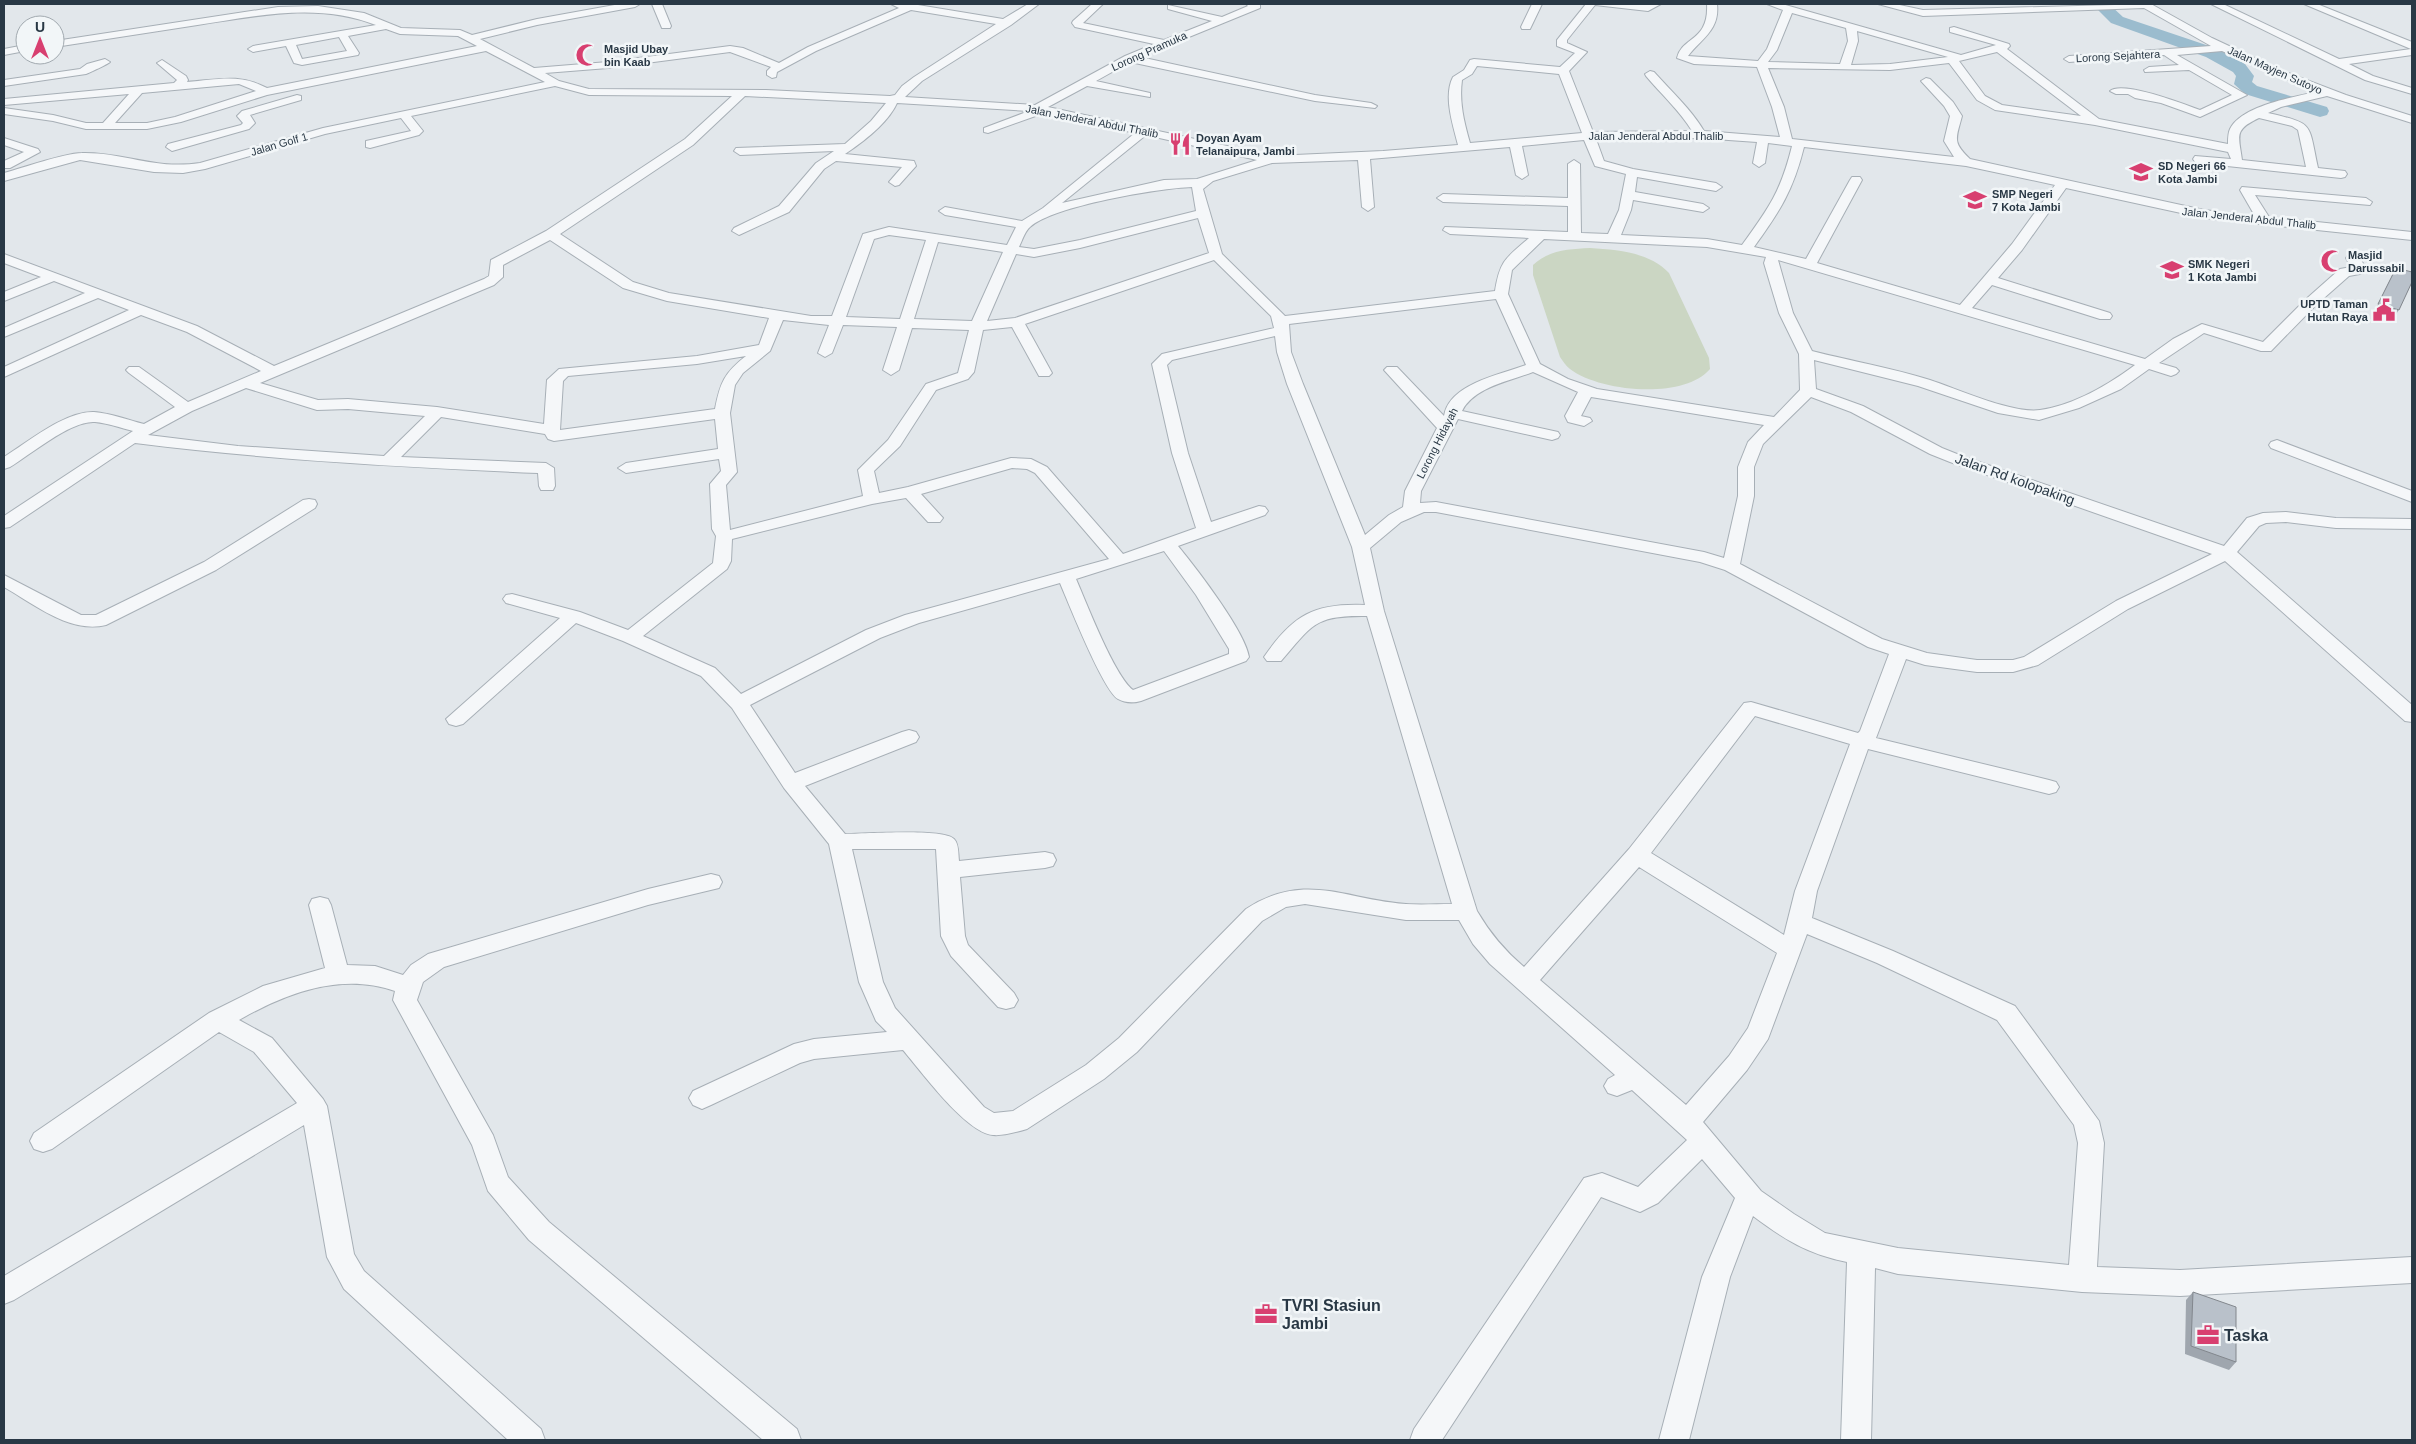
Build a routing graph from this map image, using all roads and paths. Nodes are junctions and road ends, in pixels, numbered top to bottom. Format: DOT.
graph roads {
  1 [pos="635,4"];
  2 [pos="657,4"];
  3 [pos="896,4"];
  4 [pos="1034,4"];
  5 [pos="1098,4"];
  6 [pos="1250,4"];
  7 [pos="1537,4"];
  8 [pos="1591,4"];
  9 [pos="1599,4"];
  10 [pos="1656,4"];
  11 [pos="1712,4"];
  12 [pos="1772,4"];
  13 [pos="1883,4"];
  14 [pos="2145,4"];
  15 [pos="2216,4"];
  16 [pos="2309,4"];
  17 [pos="909,6"];
  18 [pos="1171,7"];
  19 [pos="1788,9"];
  20 [pos="1222,20"];
  21 [pos="1007,23"];
  22 [pos="387,26"];
  23 [pos="666,26"];
  24 [pos="1851,26"];
  25 [pos="1526,27"];
  26 [pos="1954,30"];
  27 [pos="342,34"];
  28 [pos="469,39"];
  29 [pos="65,43"];
  30 [pos="290,43"];
  31 [pos="1164,43"];
  32 [pos="2412,46"];
  33 [pos="484,48"];
  34 [pos="1999,48"];
  35 [pos="254,49"];
  36 [pos="2220,49"];
  37 [pos="2412,52"];
  38 [pos="497,54"];
  39 [pos="2168,54"];
  40 [pos="1129,58"];
  41 [pos="1957,58"];
  42 [pos="2069,59"];
  43 [pos="105,62"];
  44 [pos="2338,62"];
  45 [pos="162,63"];
  46 [pos="1761,64"];
  47 [pos="778,66"];
  48 [pos="1845,66"];
  49 [pos="2193,67"];
  50 [pos="2149,70"];
  51 [pos="1563,71"];
  52 [pos="530,72"];
  53 [pos="1650,74"];
  54 [pos="2210,76"];
  55 [pos="2174,79"];
  56 [pos="1926,81"];
  57 [pos="1086,82"];
  58 [pos="4,83"];
  59 [pos="555,83"];
  60 [pos="199,85"];
  61 [pos="178,86"];
  62 [pos="139,90"];
  63 [pos="2116,91"];
  64 [pos="2412,91"];
  65 [pos="265,92"];
  66 [pos="766,93"];
  67 [pos="2325,93"];
  68 [pos="84,94"];
  69 [pos="741,94"];
  70 [pos="1146,95"];
  71 [pos="53,96"];
  72 [pos="896,98"];
  73 [pos="4,102"];
  74 [pos="1370,106"];
  75 [pos="1041,109"];
  76 [pos="4,111"];
  77 [pos="29,114"];
  78 [pos="402,114"];
  79 [pos="2258,114"];
  80 [pos="53,118"];
  81 [pos="177,120"];
  82 [pos="2412,120"];
  83 [pos="2094,122"];
  84 [pos="105,127"];
  85 [pos="988,130"];
  86 [pos="1144,131"];
  87 [pos="1700,134"];
  88 [pos="1590,136"];
  89 [pos="1763,138"];
  90 [pos="4,141"];
  91 [pos="1515,142"];
  92 [pos="1793,142"];
  93 [pos="370,144"];
  94 [pos="172,147"];
  95 [pos="848,147"];
  96 [pos="1465,148"];
  97 [pos="2233,148"];
  98 [pos="740,151"];
  99 [pos="1364,156"];
  100 [pos="833,157"];
  101 [pos="2199,159"];
  102 [pos="1273,160"];
  103 [pos="1966,162"];
  104 [pos="1759,163"];
  105 [pos="2239,163"];
  106 [pos="1574,164"];
  107 [pos="4,165"];
  108 [pos="2313,171"];
  109 [pos="1632,172"];
  110 [pos="7,174"];
  111 [pos="2341,174"];
  112 [pos="1522,175"];
  113 [pos="1856,180"];
  114 [pos="895,182"];
  115 [pos="1200,183"];
  116 [pos="2063,183"];
  117 [pos="1716,187"];
  118 [pos="1629,195"];
  119 [pos="1443,198"];
  120 [pos="1574,202"];
  121 [pos="2366,202"];
  122 [pos="1368,207"];
  123 [pos="1703,208"];
  124 [pos="945,211"];
  125 [pos="1046,211"];
  126 [pos="1202,213"];
  127 [pos="2264,219"];
  128 [pos="1024,225"];
  129 [pos="1450,230"];
  130 [pos="739,231"];
  131 [pos="551,234"];
  132 [pos="1541,234"];
  133 [pos="1574,236"];
  134 [pos="1613,236"];
  135 [pos="2412,236"];
  136 [pos="933,238"];
  137 [pos="1746,248"];
  138 [pos="1011,250"];
  139 [pos="1773,254"];
  140 [pos="1216,255"];
  141 [pos="4,258"];
  142 [pos="2354,258"];
  143 [pos="1810,264"];
  144 [pos="55,276"];
  145 [pos="1989,280"];
  146 [pos="98,293"];
  147 [pos="1502,294"];
  148 [pos="4,297"];
  149 [pos="142,309"];
  150 [pos="1964,310"];
  151 [pos="778,314"];
  152 [pos="2105,316"];
  153 [pos="837,321"];
  154 [pos="1017,322"];
  155 [pos="905,324"];
  156 [pos="977,326"];
  157 [pos="1280,326"];
  158 [pos="4,333"];
  159 [pos="765,348"];
  160 [pos="825,353"];
  161 [pos="1806,354"];
  162 [pos="2147,364"];
  163 [pos="1534,367"];
  164 [pos="134,370"];
  165 [pos="891,370"];
  166 [pos="1392,370"];
  167 [pos="272,371"];
  168 [pos="2171,371"];
  169 [pos="4,372"];
  170 [pos="1044,373"];
  171 [pos="244,383"];
  172 [pos="1586,391"];
  173 [pos="1808,391"];
  174 [pos="186,408"];
  175 [pos="437,412"];
  176 [pos="722,413"];
  177 [pos="1449,420"];
  178 [pos="1584,421"];
  179 [pos="1776,422"];
  180 [pos="552,430"];
  181 [pos="140,434"];
  182 [pos="1552,435"];
  183 [pos="2276,445"];
  184 [pos="727,453"];
  185 [pos="388,461"];
  186 [pos="4,464"];
  187 [pos="626,468"];
  188 [pos="547,486"];
  189 [pos="910,492"];
  190 [pos="2412,497"];
  191 [pos="872,499"];
  192 [pos="309,504"];
  193 [pos="1412,508"];
  194 [pos="1259,510"];
  195 [pos="934,518"];
  196 [pos="4,523"];
  197 [pos="2412,524"];
  198 [pos="1205,530"];
  199 [pos="725,536"];
  200 [pos="1167,544"];
  201 [pos="1361,547"];
  202 [pos="2227,554"];
  203 [pos="1120,561"];
  204 [pos="1731,566"];
  205 [pos="1066,576"];
  206 [pos="4,580"];
  207 [pos="512,599"];
  208 [pos="1375,611"];
  209 [pos="573,616"];
  210 [pos="630,637"];
  211 [pos="1899,651"];
  212 [pos="1274,657"];
  213 [pos="738,703"];
  214 [pos="2412,716"];
  215 [pos="456,719"];
  216 [pos="909,737"];
  217 [pos="1863,740"];
  218 [pos="791,783"];
  219 [pos="2049,787"];
  220 [pos="838,842"];
  221 [pos="1637,855"];
  222 [pos="1045,860"];
  223 [pos="948,870"];
  224 [pos="711,882"];
  225 [pos="320,905"];
  226 [pos="1466,912"];
  227 [pos="1800,922"];
  228 [pos="1789,949"];
  229 [pos="338,974"];
  230 [pos="1524,982"];
  231 [pos="407,986"];
  232 [pos="1006,1000"];
  233 [pos="218,1020"];
  234 [pos="909,1040"];
  235 [pos="702,1098"];
  236 [pos="314,1106"];
  237 [pos="1695,1132"];
  238 [pos="43,1142"];
  239 [pos="1752,1199"];
  240 [pos="1861,1255"];
  241 [pos="2412,1270"];
  242 [pos="2082,1279"];
  243 [pos="4,1291"];
  244 [pos="530,1440"];
  245 [pos="786,1440"];
  246 [pos="1425,1440"];
  247 [pos="1674,1440"];
  248 [pos="1856,1440"];
  1 -- 28 [label="street"];
  2 -- 23 [label="street"];
  3 -- 17 [label="street"];
  4 -- 21 [label="street"];
  5 -- 31 [label="street"];
  6 -- 20 [label="street, Lorong Pramuka"];
  7 -- 25 [label="street"];
  8 -- 51 [label="street"];
  9 -- 10 [label="street"];
  11 -- 46 [label="street"];
  12 -- 19 [label="street"];
  13 -- 14 [label="street"];
  14 -- 36 [label="street, Jalan Mayjen Sutoyo"];
  15 -- 44 [label="street"];
  16 -- 32 [label="street"];
  17 -- 21 [label="street"];
  17 -- 47 [label="street"];
  18 -- 20 [label="street"];
  19 -- 24 [label="street"];
  19 -- 46 [label="street"];
  20 -- 31 [label="street, Lorong Pramuka"];
  21 -- 72 [label="street"];
  22 -- 27 [label="street"];
  22 -- 28 [label="street, Jalan Jenderal Abdul Thalib"];
  22 -- 29 [label="street"];
  24 -- 41 [label="street"];
  24 -- 48 [label="street"];
  26 -- 34 [label="street"];
  27 -- 30 [label="street"];
  27 -- 30 [label="street"];
  28 -- 33 [label="street, Jalan Jenderal Abdul Thalib"];
  30 -- 35 [label="street"];
  31 -- 40 [label="street, Lorong Pramuka"];
  33 -- 38 [label="street, Jalan Jenderal Abdul Thalib"];
  33 -- 65 [label="street"];
  34 -- 41 [label="street"];
  34 -- 83 [label="street"];
  36 -- 39 [label="street, Lorong Sejahtera"];
  36 -- 67 [label="street, Jalan Mayjen Sutoyo"];
  37 -- 44 [label="street"];
  38 -- 52 [label="street, Jalan Jenderal Abdul Thalib"];
  38 -- 94 [label="street"];
  39 -- 42 [label="street, Lorong Sejahtera"];
  39 -- 49 [label="street, Lorong Sejahtera"];
  40 -- 57 [label="street, Lorong Pramuka"];
  40 -- 74 [label="street"];
  41 -- 48 [label="street"];
  41 -- 83 [label="street"];
  43 -- 58 [label="street"];
  44 -- 64 [label="street"];
  45 -- 61 [label="street"];
  46 -- 48 [label="street"];
  46 -- 92 [label="street"];
  47 -- 52 [label="street"];
  47 -- 66 [label="street"];
  49 -- 50 [label="street"];
  49 -- 54 [label="street, Lorong Sejahtera"];
  51 -- 88 [label="street"];
  51 -- 96 [label="street"];
  52 -- 59 [label="street, Jalan Jenderal Abdul Thalib"];
  53 -- 87 [label="street"];
  54 -- 55 [label="street"];
  54 -- 63 [label="street, Lorong Sejahtera"];
  56 -- 103 [label="street"];
  57 -- 70 [label="street"];
  57 -- 75 [label="street, Lorong Pramuka"];
  59 -- 69 [label="street, Jalan Jenderal Abdul Thalib"];
  59 -- 78 [label="street, Jalan Golf 1"];
  60 -- 61 [label="street"];
  60 -- 65 [label="street"];
  60 -- 81 [label="street"];
  61 -- 62 [label="street"];
  62 -- 68 [label="street"];
  62 -- 84 [label="street"];
  65 -- 81 [label="street"];
  66 -- 69 [label="street, Jalan Jenderal Abdul Thalib"];
  66 -- 72 [label="street, Jalan Jenderal Abdul Thalib"];
  67 -- 79 [label="street"];
  67 -- 82 [label="street, Jalan Mayjen Sutoyo"];
  68 -- 71 [label="street"];
  68 -- 80 [label="street"];
  69 -- 131 [label="street"];
  71 -- 73 [label="street"];
  71 -- 77 [label="street"];
  72 -- 75 [label="street, Jalan Jenderal Abdul Thalib"];
  72 -- 95 [label="street"];
  75 -- 85 [label="street, Lorong Pramuka"];
  75 -- 86 [label="street, Jalan Jenderal Abdul Thalib"];
  76 -- 77 [label="street"];
  77 -- 80 [label="street"];
  78 -- 93 [label="street"];
  78 -- 110 [label="street, Jalan Golf 1"];
  79 -- 97 [label="street"];
  79 -- 108 [label="street"];
  80 -- 84 [label="street"];
  81 -- 84 [label="street"];
  83 -- 97 [label="street"];
  86 -- 102 [label="street, Jalan Jenderal Abdul Thalib"];
  86 -- 125 [label="street"];
  87 -- 88 [label="street, Jalan Jenderal Abdul Thalib"];
  87 -- 89 [label="street, Jalan Jenderal Abdul Thalib"];
  88 -- 91 [label="street, Jalan Jenderal Abdul Thalib"];
  88 -- 109 [label="street"];
  89 -- 92 [label="street, Jalan Jenderal Abdul Thalib"];
  89 -- 104 [label="street"];
  90 -- 107 [label="street"];
  91 -- 96 [label="street, Jalan Jenderal Abdul Thalib"];
  91 -- 112 [label="street"];
  92 -- 103 [label="street, Jalan Jenderal Abdul Thalib"];
  92 -- 137 [label="street"];
  95 -- 98 [label="street"];
  95 -- 100 [label="street"];
  96 -- 99 [label="street, Jalan Jenderal Abdul Thalib"];
  97 -- 105 [label="street"];
  99 -- 102 [label="street, Jalan Jenderal Abdul Thalib"];
  99 -- 122 [label="street"];
  100 -- 114 [label="street"];
  100 -- 130 [label="street"];
  101 -- 105 [label="street"];
  102 -- 115 [label="street"];
  103 -- 116 [label="street, Jalan Jenderal Abdul Thalib"];
  105 -- 108 [label="street"];
  106 -- 120 [label="street"];
  108 -- 111 [label="street"];
  109 -- 117 [label="street"];
  109 -- 118 [label="street"];
  113 -- 143 [label="street"];
  115 -- 125 [label="street"];
  115 -- 126 [label="street"];
  116 -- 127 [label="street, Jalan Jenderal Abdul Thalib"];
  116 -- 145 [label="street"];
  118 -- 123 [label="street"];
  118 -- 134 [label="street"];
  119 -- 120 [label="street"];
  120 -- 133 [label="street"];
  121 -- 127 [label="street"];
  124 -- 128 [label="street"];
  125 -- 128 [label="street"];
  126 -- 138 [label="street"];
  126 -- 140 [label="street"];
  127 -- 135 [label="street, Jalan Jenderal Abdul Thalib"];
  128 -- 138 [label="street"];
  129 -- 132 [label="street"];
  131 -- 151 [label="street"];
  131 -- 167 [label="street"];
  132 -- 133 [label="street"];
  132 -- 147 [label="street"];
  133 -- 134 [label="street"];
  134 -- 137 [label="street"];
  136 -- 138 [label="street"];
  136 -- 153 [label="street"];
  136 -- 155 [label="street"];
  137 -- 139 [label="street"];
  138 -- 156 [label="street"];
  139 -- 143 [label="street"];
  139 -- 161 [label="street"];
  140 -- 154 [label="street"];
  140 -- 157 [label="street"];
  141 -- 144 [label="street"];
  142 -- 162 [label="street"];
  143 -- 150 [label="street"];
  144 -- 146 [label="street"];
  144 -- 148 [label="street"];
  145 -- 150 [label="street"];
  145 -- 152 [label="street"];
  146 -- 149 [label="street"];
  146 -- 158 [label="street"];
  147 -- 157 [label="street"];
  147 -- 163 [label="street"];
  149 -- 167 [label="street"];
  149 -- 169 [label="street"];
  150 -- 162 [label="street"];
  151 -- 153 [label="street"];
  151 -- 159 [label="street"];
  153 -- 155 [label="street"];
  153 -- 160 [label="street"];
  154 -- 156 [label="street"];
  154 -- 170 [label="street"];
  155 -- 156 [label="street"];
  155 -- 165 [label="street"];
  156 -- 191 [label="street"];
  157 -- 198 [label="street"];
  157 -- 201 [label="street"];
  159 -- 176 [label="street"];
  159 -- 180 [label="street"];
  161 -- 162 [label="street"];
  161 -- 173 [label="street"];
  162 -- 168 [label="street"];
  163 -- 172 [label="street"];
  163 -- 177 [label="street, Lorong Hidayah"];
  164 -- 174 [label="street"];
  166 -- 177 [label="street"];
  167 -- 171 [label="street"];
  171 -- 174 [label="street"];
  171 -- 175 [label="street"];
  172 -- 178 [label="street"];
  172 -- 179 [label="street"];
  173 -- 179 [label="street"];
  173 -- 202 [label="street, Jalan Rd kolopaking"];
  174 -- 181 [label="street"];
  175 -- 180 [label="street"];
  175 -- 185 [label="street"];
  176 -- 180 [label="street"];
  176 -- 184 [label="street"];
  177 -- 182 [label="street"];
  177 -- 193 [label="street, Lorong Hidayah"];
  179 -- 204 [label="street"];
  181 -- 185 [label="street"];
  181 -- 186 [label="street"];
  181 -- 196 [label="street"];
  183 -- 190 [label="street"];
  184 -- 187 [label="street"];
  184 -- 199 [label="street"];
  185 -- 188 [label="street"];
  189 -- 191 [label="street"];
  189 -- 195 [label="street"];
  189 -- 203 [label="street"];
  191 -- 199 [label="street"];
  192 -- 206 [label="street"];
  193 -- 201 [label="street"];
  193 -- 204 [label="street"];
  194 -- 198 [label="street"];
  197 -- 202 [label="street"];
  198 -- 200 [label="street"];
  199 -- 210 [label="street"];
  200 -- 203 [label="street"];
  200 -- 205 [label="street"];
  201 -- 208 [label="street"];
  202 -- 211 [label="street"];
  202 -- 214 [label="street"];
  203 -- 205 [label="street"];
  204 -- 211 [label="street"];
  205 -- 213 [label="street"];
  207 -- 209 [label="street"];
  208 -- 212 [label="street"];
  208 -- 226 [label="street"];
  209 -- 210 [label="street"];
  209 -- 215 [label="street"];
  210 -- 213 [label="street"];
  211 -- 217 [label="street"];
  213 -- 218 [label="street"];
  216 -- 218 [label="street"];
  217 -- 219 [label="street"];
  217 -- 221 [label="street"];
  217 -- 227 [label="street"];
  218 -- 220 [label="street"];
  220 -- 223 [label="street"];
  220 -- 234 [label="street"];
  221 -- 228 [label="street"];
  221 -- 230 [label="street"];
  222 -- 223 [label="street"];
  223 -- 232 [label="street"];
  224 -- 231 [label="street"];
  225 -- 229 [label="street"];
  226 -- 230 [label="street"];
  226 -- 234 [label="street"];
  227 -- 228 [label="street"];
  227 -- 242 [label="street"];
  228 -- 237 [label="street"];
  229 -- 231 [label="street"];
  229 -- 233 [label="street"];
  230 -- 237 [label="street"];
  231 -- 245 [label="street"];
  233 -- 236 [label="street"];
  233 -- 238 [label="street"];
  234 -- 235 [label="street"];
  236 -- 243 [label="street"];
  236 -- 244 [label="street"];
  237 -- 239 [label="street"];
  237 -- 246 [label="street"];
  239 -- 240 [label="street"];
  239 -- 247 [label="street"];
  240 -- 242 [label="street"];
  240 -- 248 [label="street"];
  241 -- 242 [label="street"];
}
